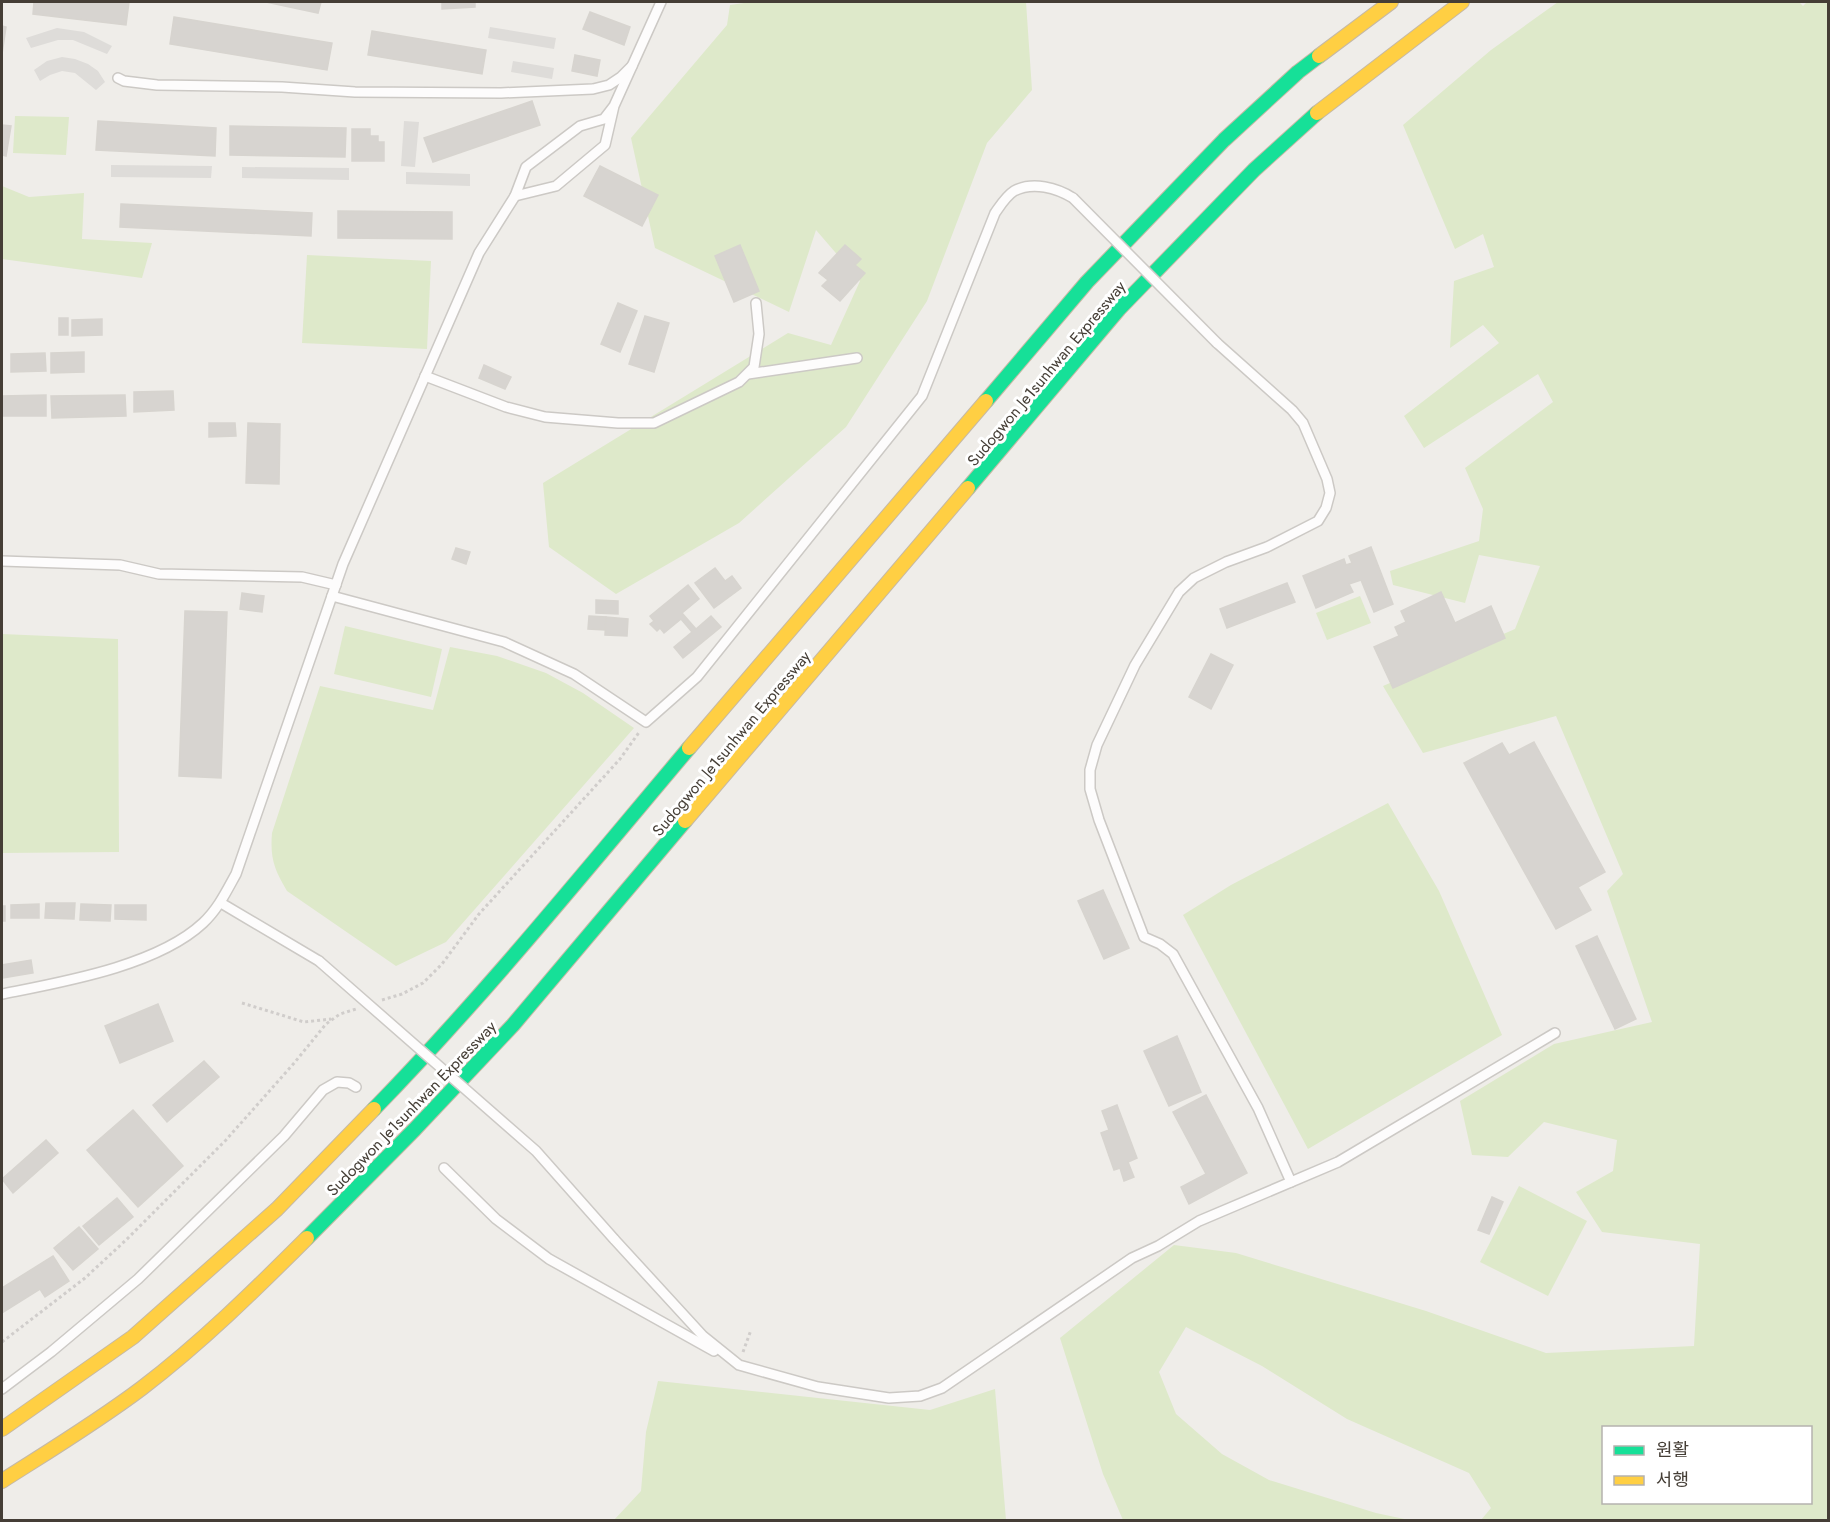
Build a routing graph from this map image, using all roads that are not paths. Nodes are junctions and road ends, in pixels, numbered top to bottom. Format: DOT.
graph roads {
  1 [pos="661,2"];
  2 [pos="1390,2"];
  3 [pos="1462,2"];
  4 [pos="632,66"];
  5 [pos="118,78"];
  6 [pos="614,106"];
  7 [pos="515,196"];
  8 [pos="756,303"];
  9 [pos="856,358"];
  10 [pos="747,374"];
  11 [pos="425,376"];
  12 [pos="2,561"];
  13 [pos="336,585"];
  14 [pos="332,596"];
  15 [pos="221,903"];
  16 [pos="2,994"];
  17 [pos="1555,1033"];
  18 [pos="356,1087"];
  19 [pos="444,1167"];
  20 [pos="1291,1182"];
  21 [pos="739,1365"];
  22 [pos="2,1389"];
  23 [pos="2,1429"];
  24 [pos="2,1481"];
  1 -- 4 [label="lane"];
  2 -- 23 [label="highway, Sudogwon Je1sunhwan Expressway"];
  3 -- 24 [label="highway, Sudogwon Je1sunhwan Expressway"];
  4 -- 5 [label="lane"];
  4 -- 6 [label="lane"];
  6 -- 7 [label="lane"];
  6 -- 7 [label="lane"];
  7 -- 11 [label="lane"];
  8 -- 10 [label="lane"];
  9 -- 10 [label="lane"];
  10 -- 11 [label="lane"];
  11 -- 13 [label="lane"];
  12 -- 13 [label="lane"];
  13 -- 14 [label="lane"];
  14 -- 15 [label="lane"];
  14 -- 20 [label="lane, bridge"];
  15 -- 16 [label="lane"];
  15 -- 21 [label="lane, bridge"];
  17 -- 20 [label="lane"];
  18 -- 22 [label="lane"];
  19 -- 21 [label="lane"];
  20 -- 21 [label="lane"];
}
